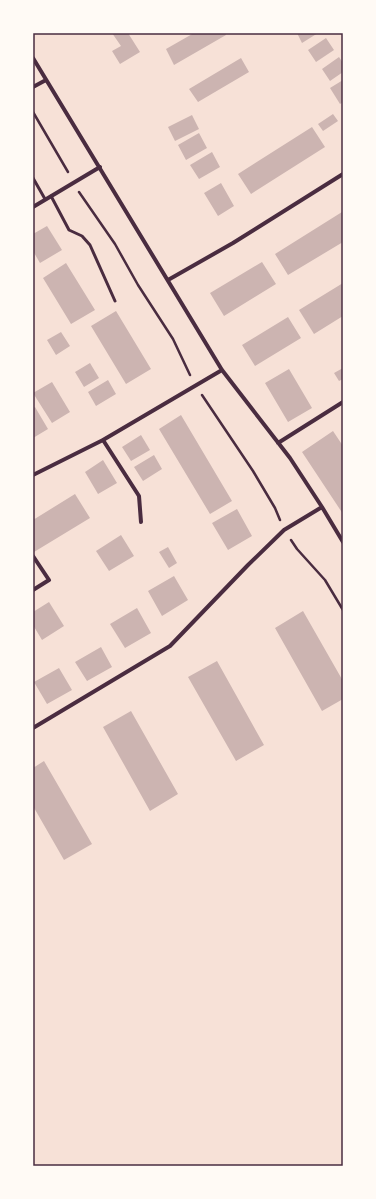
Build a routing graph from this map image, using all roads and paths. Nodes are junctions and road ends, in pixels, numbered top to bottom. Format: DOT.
graph roads {
  1 [pos="33,58"];
  2 [pos="46,80"];
  3 [pos="33,87"];
  4 [pos="33,112"];
  5 [pos="100,167"];
  6 [pos="343,174"];
  7 [pos="33,178"];
  8 [pos="74,182"];
  9 [pos="51,196"];
  10 [pos="45,199"];
  11 [pos="33,207"];
  12 [pos="168,280"];
  13 [pos="115,301"];
  14 [pos="222,370"];
  15 [pos="195,386"];
  16 [pos="343,402"];
  17 [pos="103,440"];
  18 [pos="278,443"];
  19 [pos="33,475"];
  20 [pos="322,507"];
  21 [pos="141,522"];
  22 [pos="284,530"];
  23 [pos="343,542"];
  24 [pos="33,556"];
  25 [pos="33,590"];
  26 [pos="343,610"];
  27 [pos="33,728"];
  1 -- 2 [label="street"];
  2 -- 3 [label="street"];
  2 -- 5 [label="street"];
  4 -- 8 [label="path"];
  5 -- 8 [label="street"];
  5 -- 12 [label="street"];
  6 -- 12 [label="street"];
  7 -- 10 [label="lane"];
  8 -- 9 [label="street"];
  8 -- 15 [label="path"];
  9 -- 10 [label="street"];
  9 -- 13 [label="lane"];
  10 -- 11 [label="street"];
  12 -- 14 [label="street"];
  14 -- 15 [label="street"];
  14 -- 18 [label="street"];
  15 -- 17 [label="street"];
  15 -- 22 [label="path"];
  16 -- 18 [label="street"];
  17 -- 19 [label="street"];
  17 -- 21 [label="street"];
  18 -- 20 [label="street"];
  20 -- 22 [label="street"];
  20 -- 23 [label="street"];
  22 -- 26 [label="path"];
  22 -- 27 [label="street"];
  24 -- 25 [label="street"];
}
